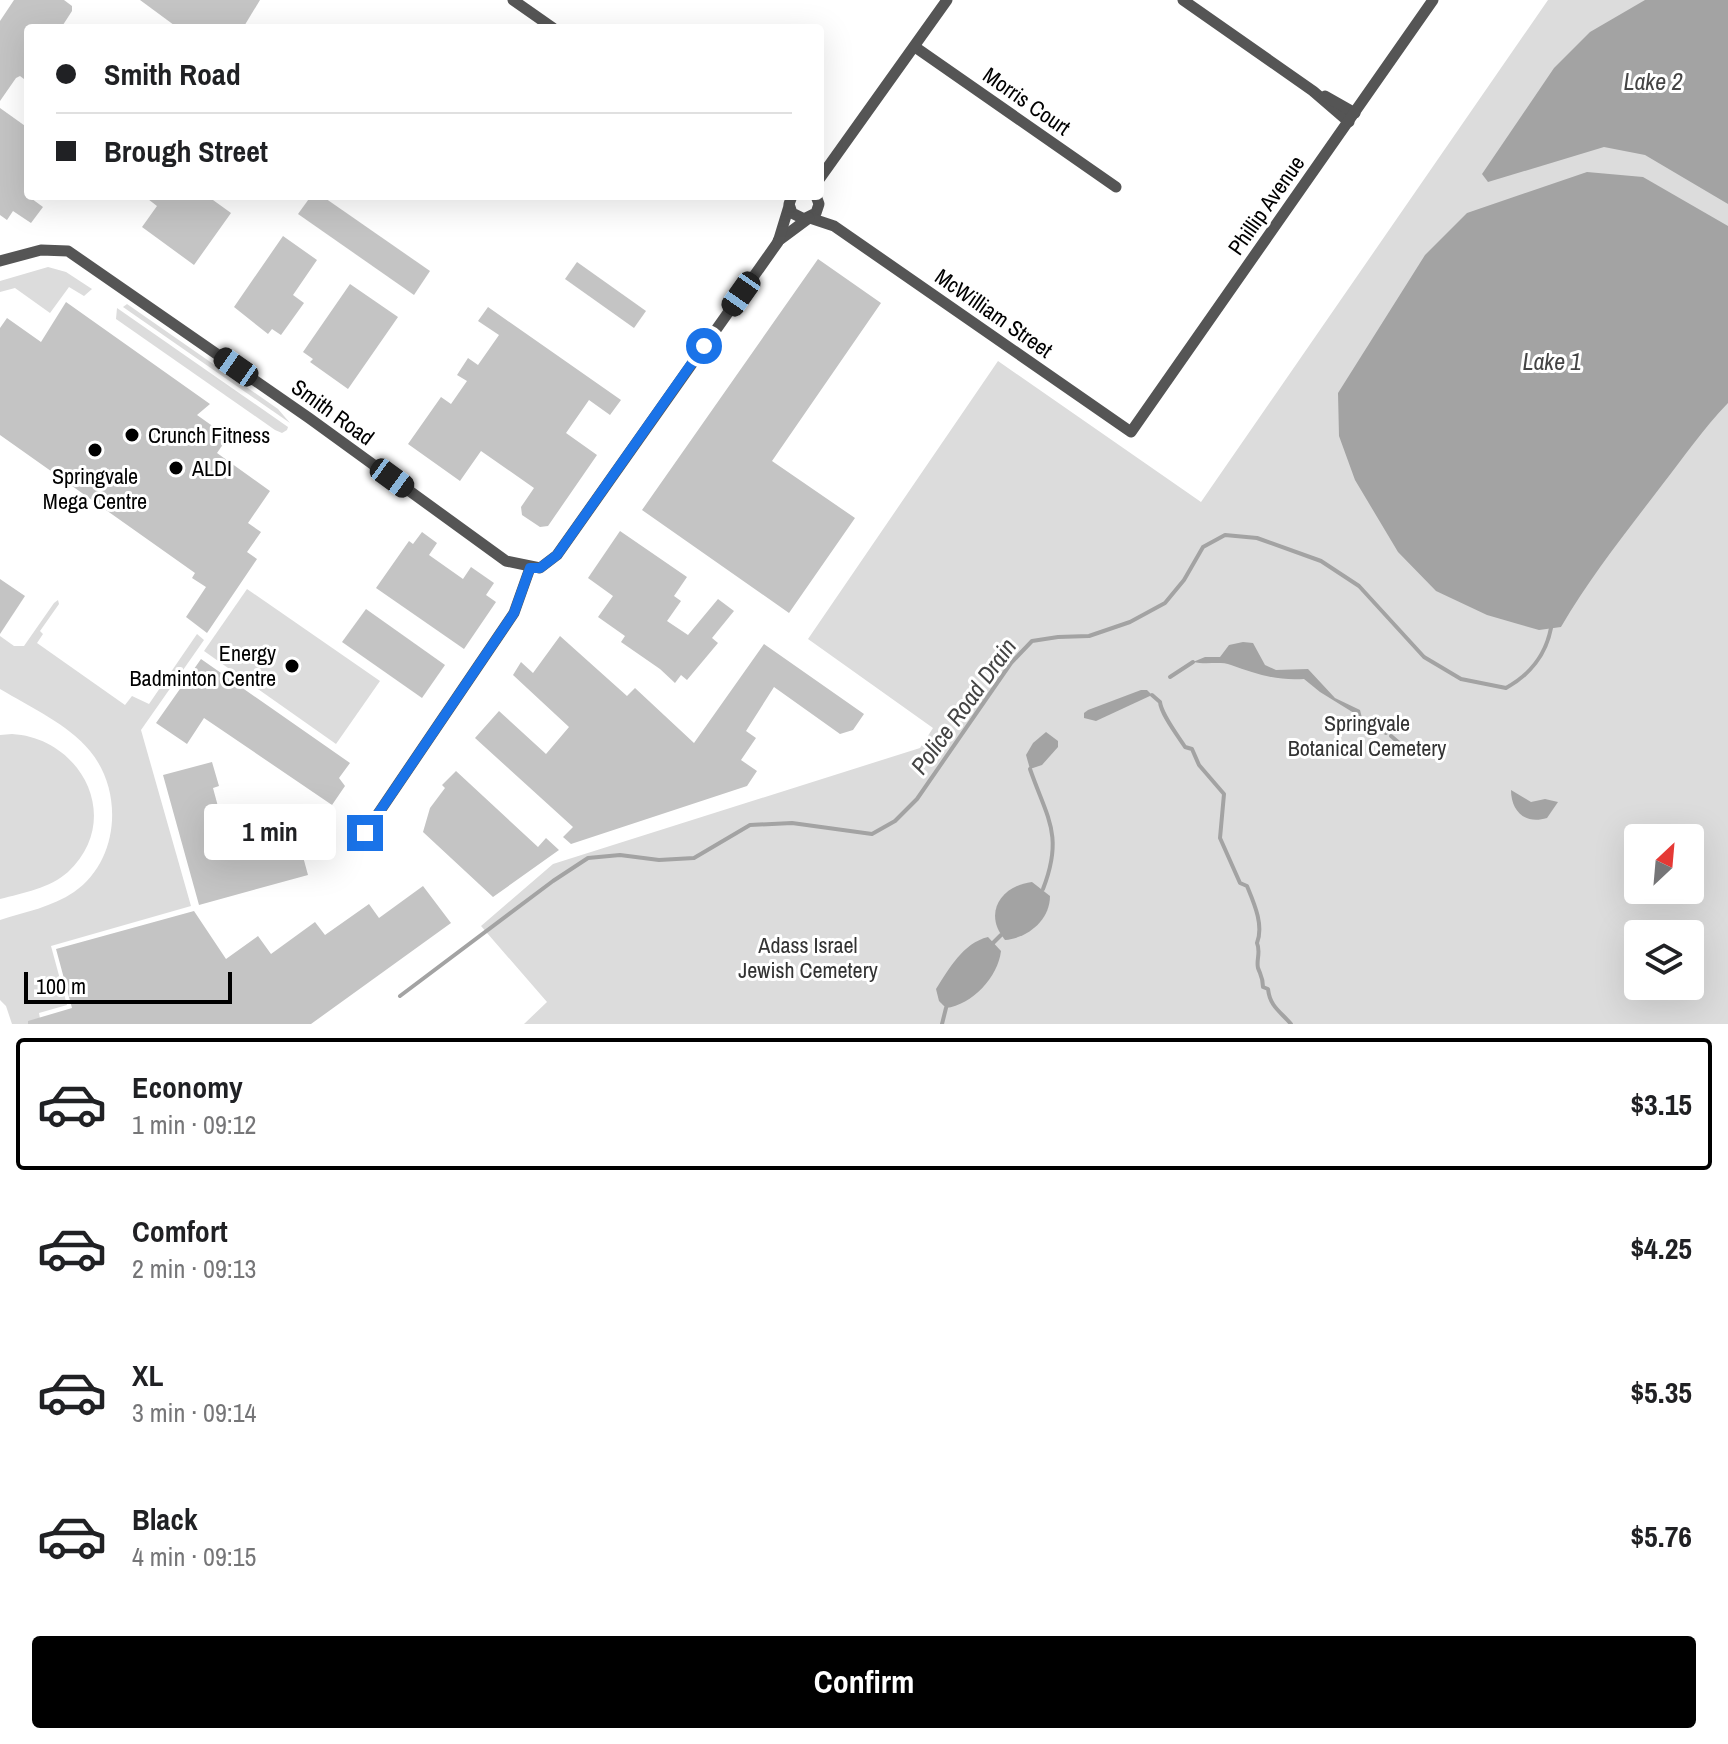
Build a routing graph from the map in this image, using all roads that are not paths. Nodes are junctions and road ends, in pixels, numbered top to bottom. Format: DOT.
graph roads {
  1 [pos="513,0"];
  2 [pos="947,0"];
  3 [pos="1183,0"];
  4 [pos="1433,0"];
  5 [pos="547,24"];
  6 [pos="915,47"];
  7 [pos="1352,117"];
  8 [pos="824,174"];
  9 [pos="1116,187"];
  10 [pos="818,200"];
  11 [pos="819,200"];
  12 [pos="788,201"];
  13 [pos="809,218"];
  14 [pos="834,226"];
  15 [pos="778,242"];
  16 [pos="0,261"];
  17 [pos="1131,432"];
  18 [pos="530,568"];
  19 [pos="365,833"];
  1 -- 5 [label="street"];
  2 -- 6 [label="street"];
  3 -- 7 [label="street"];
  4 -- 7 [label="street, Phillip Avenue"];
  6 -- 8 [label="street"];
  6 -- 9 [label="street, Morris Court"];
  7 -- 17 [label="street, Phillip Avenue"];
  10 -- 13 [label="street"];
  11 -- 14 [label="street, McWilliam Street"];
  12 -- 13 [label="street, McWilliam Street"];
  12 -- 15 [label="street"];
  13 -- 14 [label="street, McWilliam Street"];
  13 -- 15 [label="street"];
  14 -- 17 [label="street, McWilliam Street"];
  15 -- 18 [label="street"];
  16 -- 18 [label="street, Smith Road"];
  18 -- 19 [label="street"];
}
